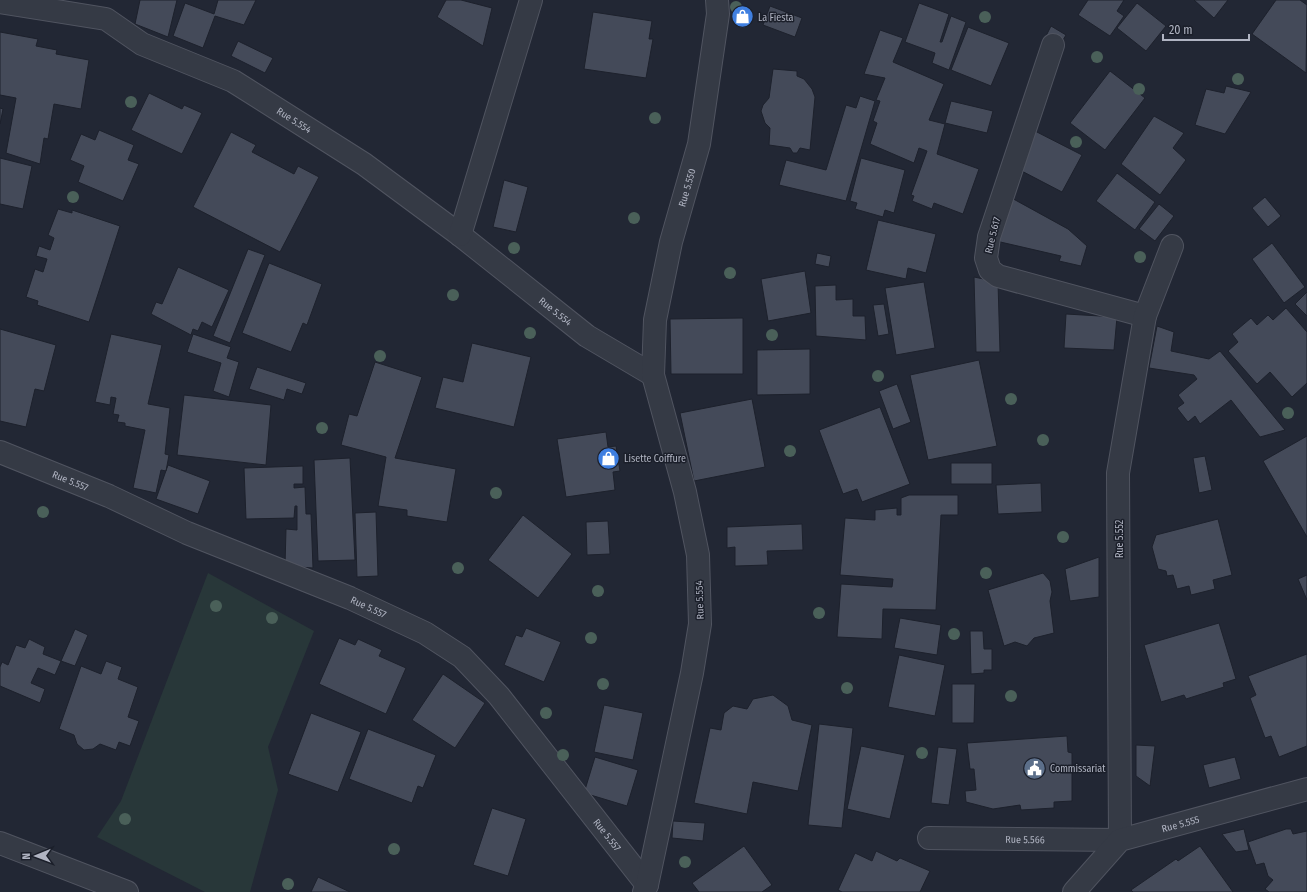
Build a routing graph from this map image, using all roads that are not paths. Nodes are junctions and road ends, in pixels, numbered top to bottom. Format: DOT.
graph roads {
  1 [pos="530,0"];
  2 [pos="717,0"];
  3 [pos="0,2"];
  4 [pos="1053,45"];
  5 [pos="460,235"];
  6 [pos="1172,246"];
  7 [pos="1146,316"];
  8 [pos="653,375"];
  9 [pos="0,452"];
  10 [pos="1307,788"];
  11 [pos="929,838"];
  12 [pos="1120,840"];
  13 [pos="0,843"];
  14 [pos="646,888"];
  15 [pos="127,892"];
  16 [pos="1074,892"];
  1 -- 5 [label="street"];
  2 -- 8 [label="street, Rue 5.550"];
  3 -- 5 [label="street, Rue 5.554"];
  4 -- 7 [label="street, Rue 5.617"];
  5 -- 8 [label="street, Rue 5.554"];
  6 -- 7 [label="street, Rue 5.552"];
  7 -- 12 [label="street, Rue 5.552"];
  8 -- 14 [label="street, Rue 5.554"];
  9 -- 14 [label="street, Rue 5.557"];
  10 -- 12 [label="street, Rue 5.555"];
  11 -- 12 [label="street, Rue 5.566"];
  12 -- 16 [label="street"];
  13 -- 15 [label="street"];
}
